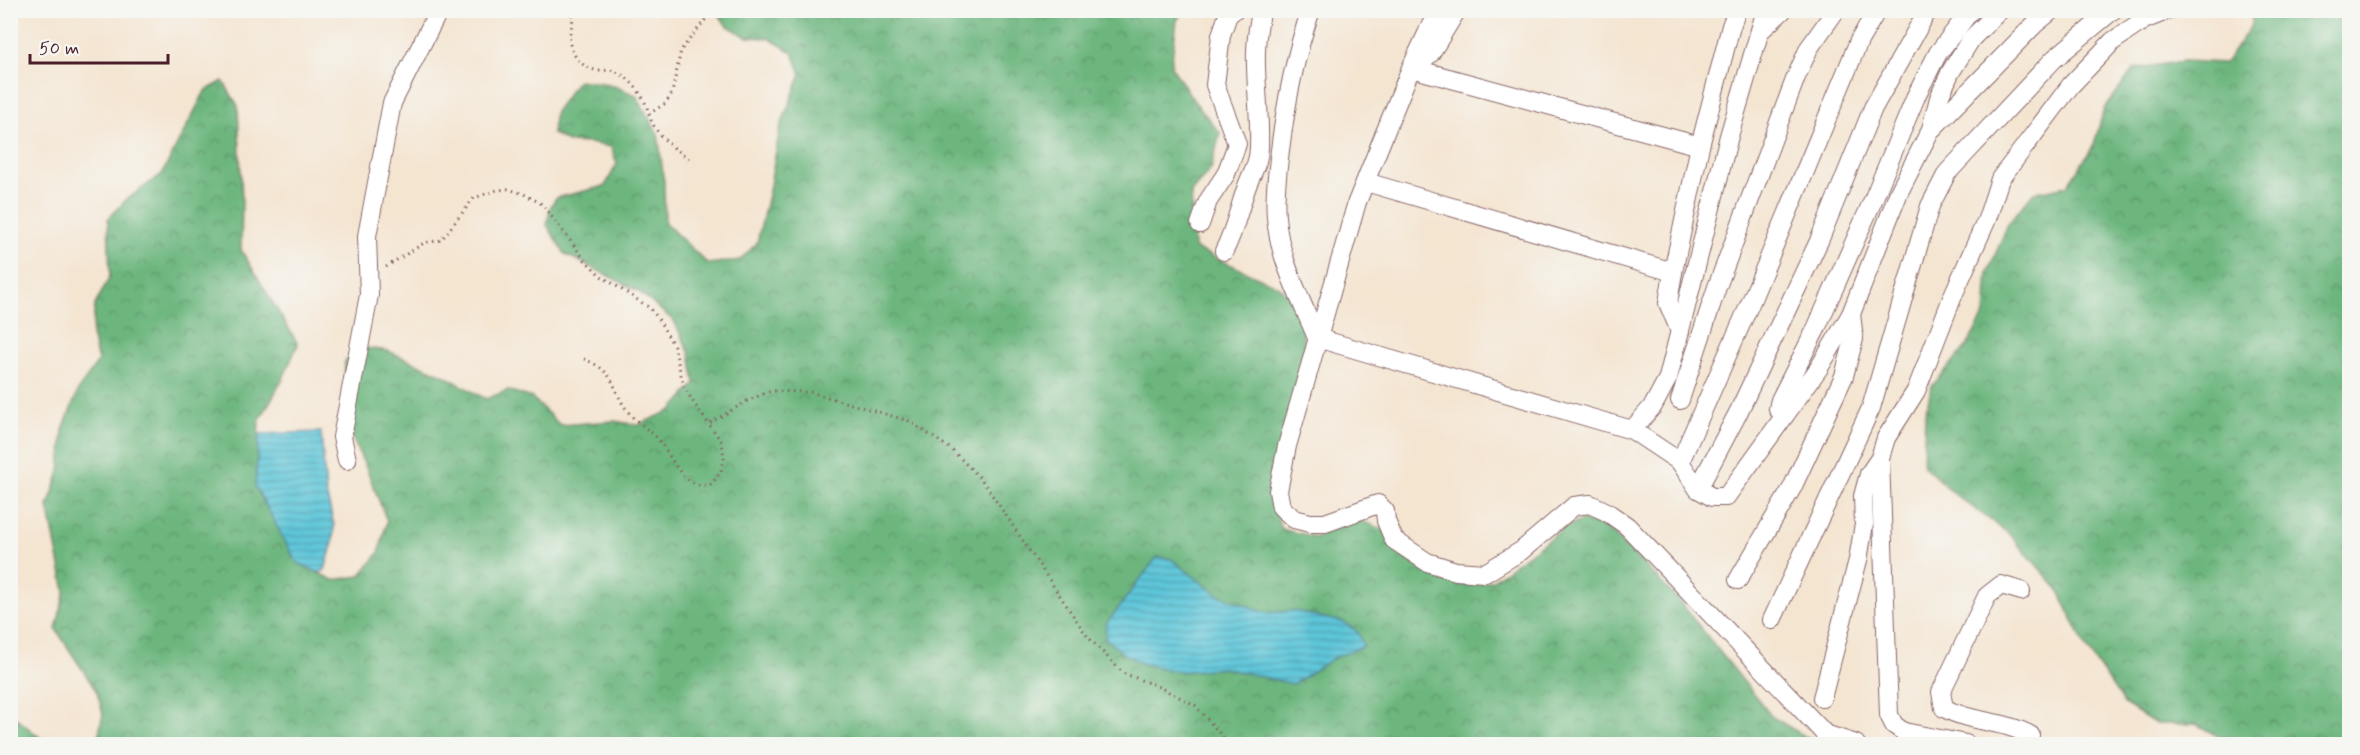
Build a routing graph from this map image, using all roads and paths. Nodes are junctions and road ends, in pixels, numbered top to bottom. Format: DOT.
graph roads {
  1 [pos="439,10"];
  2 [pos="568,10"];
  3 [pos="713,10"];
  4 [pos="1234,10"];
  5 [pos="1262,10"];
  6 [pos="1311,10"];
  7 [pos="1437,10"];
  8 [pos="1457,10"];
  9 [pos="1737,10"];
  10 [pos="1766,10"];
  11 [pos="1783,10"];
  12 [pos="1836,10"];
  13 [pos="1877,10"];
  14 [pos="1928,10"];
  15 [pos="1971,10"];
  16 [pos="2000,10"];
  17 [pos="2052,10"];
  18 [pos="2113,10"];
  19 [pos="2169,10"];
  20 [pos="1760,31"];
  21 [pos="1411,68"];
  22 [pos="649,114"];
  23 [pos="1931,129"];
  24 [pos="1700,146"];
  25 [pos="690,160"];
  26 [pos="1365,182"];
  27 [pos="1200,224"];
  28 [pos="1224,251"];
  29 [pos="367,262"];
  30 [pos="1673,272"];
  31 [pos="1851,314"];
  32 [pos="1680,331"];
  33 [pos="1317,338"];
  34 [pos="584,359"];
  35 [pos="1680,400"];
  36 [pos="1785,415"];
  37 [pos="710,424"];
  38 [pos="1632,430"];
  39 [pos="1880,458"];
  40 [pos="347,460"];
  41 [pos="1680,462"];
  42 [pos="1698,489"];
  43 [pos="1738,580"];
  44 [pos="2021,591"];
  45 [pos="1772,620"];
  46 [pos="1822,698"];
  47 [pos="1229,744"];
  48 [pos="1856,744"];
  49 [pos="1966,744"];
  50 [pos="2028,744"];
  1 -- 29 [label="street"];
  2 -- 22 [label="path"];
  3 -- 22 [label="path"];
  4 -- 27 [label="street"];
  5 -- 28 [label="street"];
  6 -- 33 [label="street"];
  7 -- 21 [label="street"];
  8 -- 21 [label="street"];
  9 -- 24 [label="street"];
  10 -- 20 [label="street"];
  11 -- 20 [label="street"];
  12 -- 35 [label="street"];
  13 -- 41 [label="street"];
  14 -- 42 [label="street"];
  15 -- 36 [label="street"];
  16 -- 23 [label="street"];
  17 -- 23 [label="street"];
  18 -- 45 [label="street"];
  19 -- 39 [label="street"];
  20 -- 32 [label="street"];
  21 -- 24 [label="street"];
  21 -- 26 [label="street"];
  22 -- 25 [label="path"];
  23 -- 31 [label="street"];
  24 -- 30 [label="street"];
  26 -- 30 [label="street"];
  26 -- 33 [label="street"];
  29 -- 37 [label="path"];
  29 -- 40 [label="street"];
  30 -- 32 [label="street"];
  31 -- 36 [label="street"];
  31 -- 43 [label="street"];
  32 -- 38 [label="street"];
  33 -- 38 [label="street"];
  33 -- 48 [label="street"];
  34 -- 37 [label="path"];
  36 -- 42 [label="street"];
  37 -- 47 [label="path"];
  38 -- 41 [label="street"];
  39 -- 46 [label="street"];
  39 -- 49 [label="street"];
  41 -- 42 [label="street"];
  44 -- 50 [label="street"];
}
